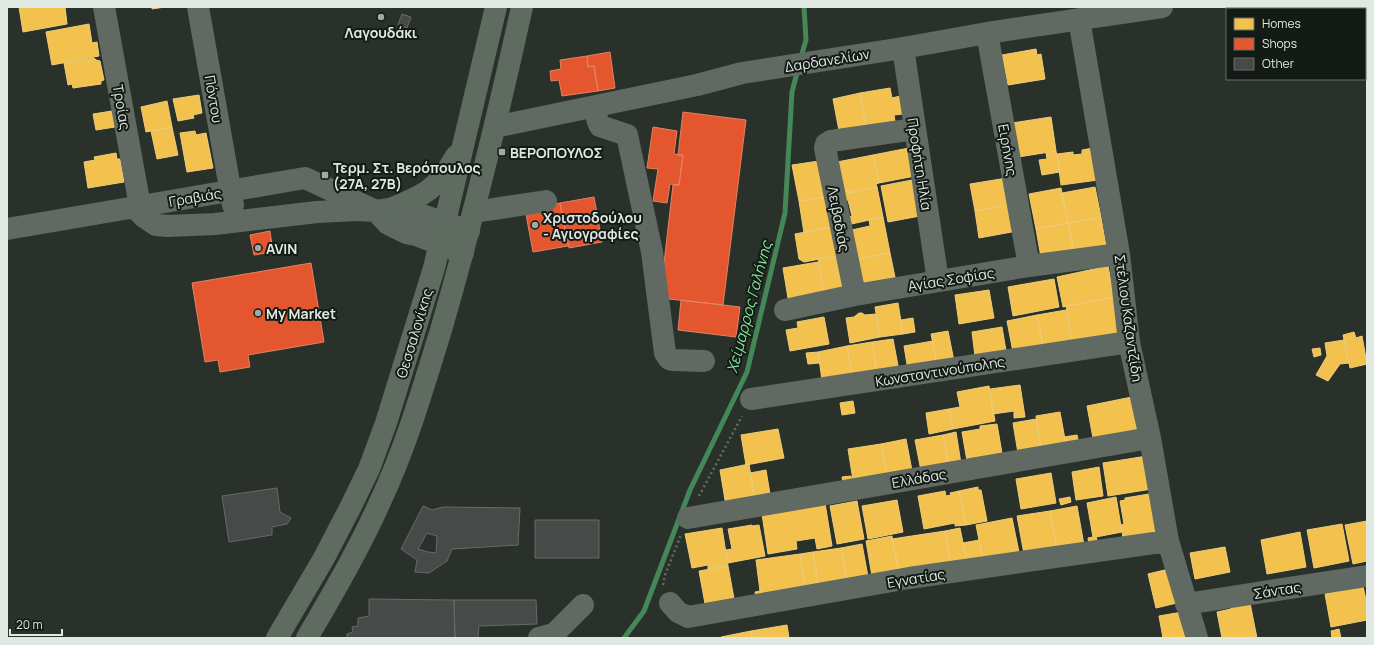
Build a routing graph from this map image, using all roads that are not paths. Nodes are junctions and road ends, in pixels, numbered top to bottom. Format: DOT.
graph roads {
  1 [pos="104,7"];
  2 [pos="198,7"];
  3 [pos="496,7"];
  4 [pos="1162,7"];
  5 [pos="526,9"];
  6 [pos="1079,19"];
  7 [pos="987,33"];
  8 [pos="903,48"];
  9 [pos="594,107"];
  10 [pos="495,127"];
  11 [pos="915,129"];
  12 [pos="464,141"];
  13 [pos="230,191"];
  14 [pos="546,201"];
  15 [pos="137,207"];
  16 [pos="383,210"];
  17 [pos="236,221"];
  18 [pos="472,221"];
  19 [pos="445,223"];
  20 [pos="7,229"];
  21 [pos="440,244"];
  22 [pos="463,252"];
  23 [pos="1119,254"];
  24 [pos="1029,266"];
  25 [pos="938,281"];
  26 [pos="855,294"];
  27 [pos="785,310"];
  28 [pos="1129,342"];
  29 [pos="704,361"];
  30 [pos="751,399"];
  31 [pos="1150,438"];
  32 [pos="688,518"];
  33 [pos="1168,541"];
  34 [pos="1367,576"];
  35 [pos="670,603"];
  36 [pos="1186,604"];
  37 [pos="583,605"];
  38 [pos="277,638"];
  39 [pos="307,638"];
  40 [pos="539,638"];
  41 [pos="1197,638"];
  1 -- 15 [label="street, Τροίας"];
  2 -- 13 [label="street, Πόντου"];
  3 -- 12 [label="main road, Θεσσαλονίκης"];
  4 -- 6 [label="street, Δαρδανελίων"];
  5 -- 10 [label="main road, Θεσσαλονίκης"];
  6 -- 7 [label="street, Δαρδανελίων"];
  6 -- 23 [label="street, Στέλιου Καζαντζίδη"];
  7 -- 8 [label="street, Δαρδανελίων"];
  7 -- 24 [label="street, Ειρήνης"];
  8 -- 9 [label="street, Δαρδανελίων"];
  8 -- 11 [label="street, Προφήτη Ηλία"];
  9 -- 10 [label="street, Δαρδανελίων"];
  9 -- 29 [label="street"];
  10 -- 18 [label="main road, Θεσσαλονίκης"];
  11 -- 25 [label="street, Προφήτη Ηλία"];
  11 -- 26 [label="street, Λειβαδιάς"];
  12 -- 16 [label="main road"];
  12 -- 19 [label="main road, Θεσσαλονίκης"];
  13 -- 15 [label="street, Γραβιάς"];
  13 -- 16 [label="street, Γραβιάς"];
  13 -- 17 [label="street, Πόντου"];
  14 -- 18 [label="street"];
  15 -- 17 [label="street"];
  15 -- 20 [label="street, Γραβιάς"];
  16 -- 17 [label="street"];
  16 -- 19 [label="street, Γραβιάς"];
  16 -- 21 [label="street, Γραβιάς"];
  18 -- 19 [label="street, Γραβιάς"];
  18 -- 22 [label="main road, Θεσσαλονίκης"];
  19 -- 21 [label="main road, Θεσσαλονίκης"];
  21 -- 22 [label="street, Γραβιάς"];
  21 -- 38 [label="main road, Θεσσαλονίκης"];
  22 -- 39 [label="main road, Θεσσαλονίκης"];
  23 -- 24 [label="street, Αγίας Σοφίας"];
  23 -- 28 [label="street, Στέλιου Καζαντζίδη"];
  24 -- 25 [label="street, Αγίας Σοφίας"];
  25 -- 26 [label="street, Αγίας Σοφίας"];
  26 -- 27 [label="street, Αγίας Σοφίας"];
  28 -- 30 [label="street, Κωνσταντινούπολης"];
  28 -- 31 [label="street, Στέλιου Καζαντζίδη"];
  31 -- 32 [label="street, Ελλάδας"];
  31 -- 33 [label="street, Στέλιου Καζαντζίδη"];
  33 -- 35 [label="street, Εγνατίας"];
  33 -- 36 [label="street, Στέλιου Καζαντζίδη"];
  34 -- 36 [label="street, Σάντας"];
  36 -- 41 [label="street, Στέλιου Καζαντζίδη"];
  37 -- 40 [label="street"];
}
